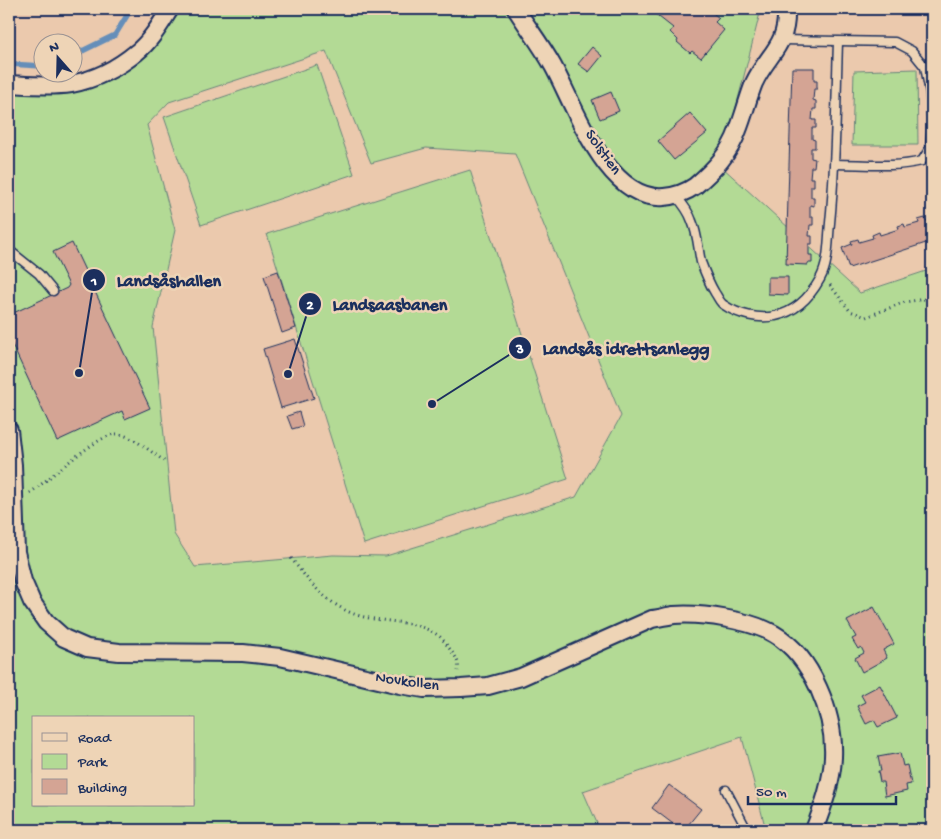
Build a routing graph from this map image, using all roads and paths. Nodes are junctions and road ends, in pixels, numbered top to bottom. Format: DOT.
graph roads {
  1 [pos="170,9"];
  2 [pos="516,9"];
  3 [pos="786,9"];
  4 [pos="782,40"];
  5 [pos="838,42"];
  6 [pos="9,84"];
  7 [pos="835,164"];
  8 [pos="676,196"];
  9 [pos="9,250"];
  10 [pos="820,278"];
  11 [pos="52,291"];
  12 [pos="932,298"];
  13 [pos="9,430"];
  14 [pos="167,463"];
  15 [pos="14,504"];
  16 [pos="291,558"];
  17 [pos="454,689"];
  18 [pos="726,790"];
  19 [pos="748,830"];
  20 [pos="814,830"];
  1 -- 6 [label="street"];
  2 -- 8 [label="street, Solstien"];
  3 -- 4 [label="street, Solstien"];
  4 -- 5 [label="lane"];
  4 -- 8 [label="street, Solstien"];
  5 -- 7 [label="lane"];
  5 -- 7 [label="lane"];
  7 -- 10 [label="lane"];
  8 -- 10 [label="lane"];
  9 -- 11 [label="lane"];
  10 -- 12 [label="path"];
  13 -- 15 [label="street, Novkollen"];
  14 -- 15 [label="path"];
  15 -- 17 [label="street, Novkollen"];
  16 -- 17 [label="path"];
  17 -- 20 [label="street, Novkollen"];
  18 -- 19 [label="lane"];
}
